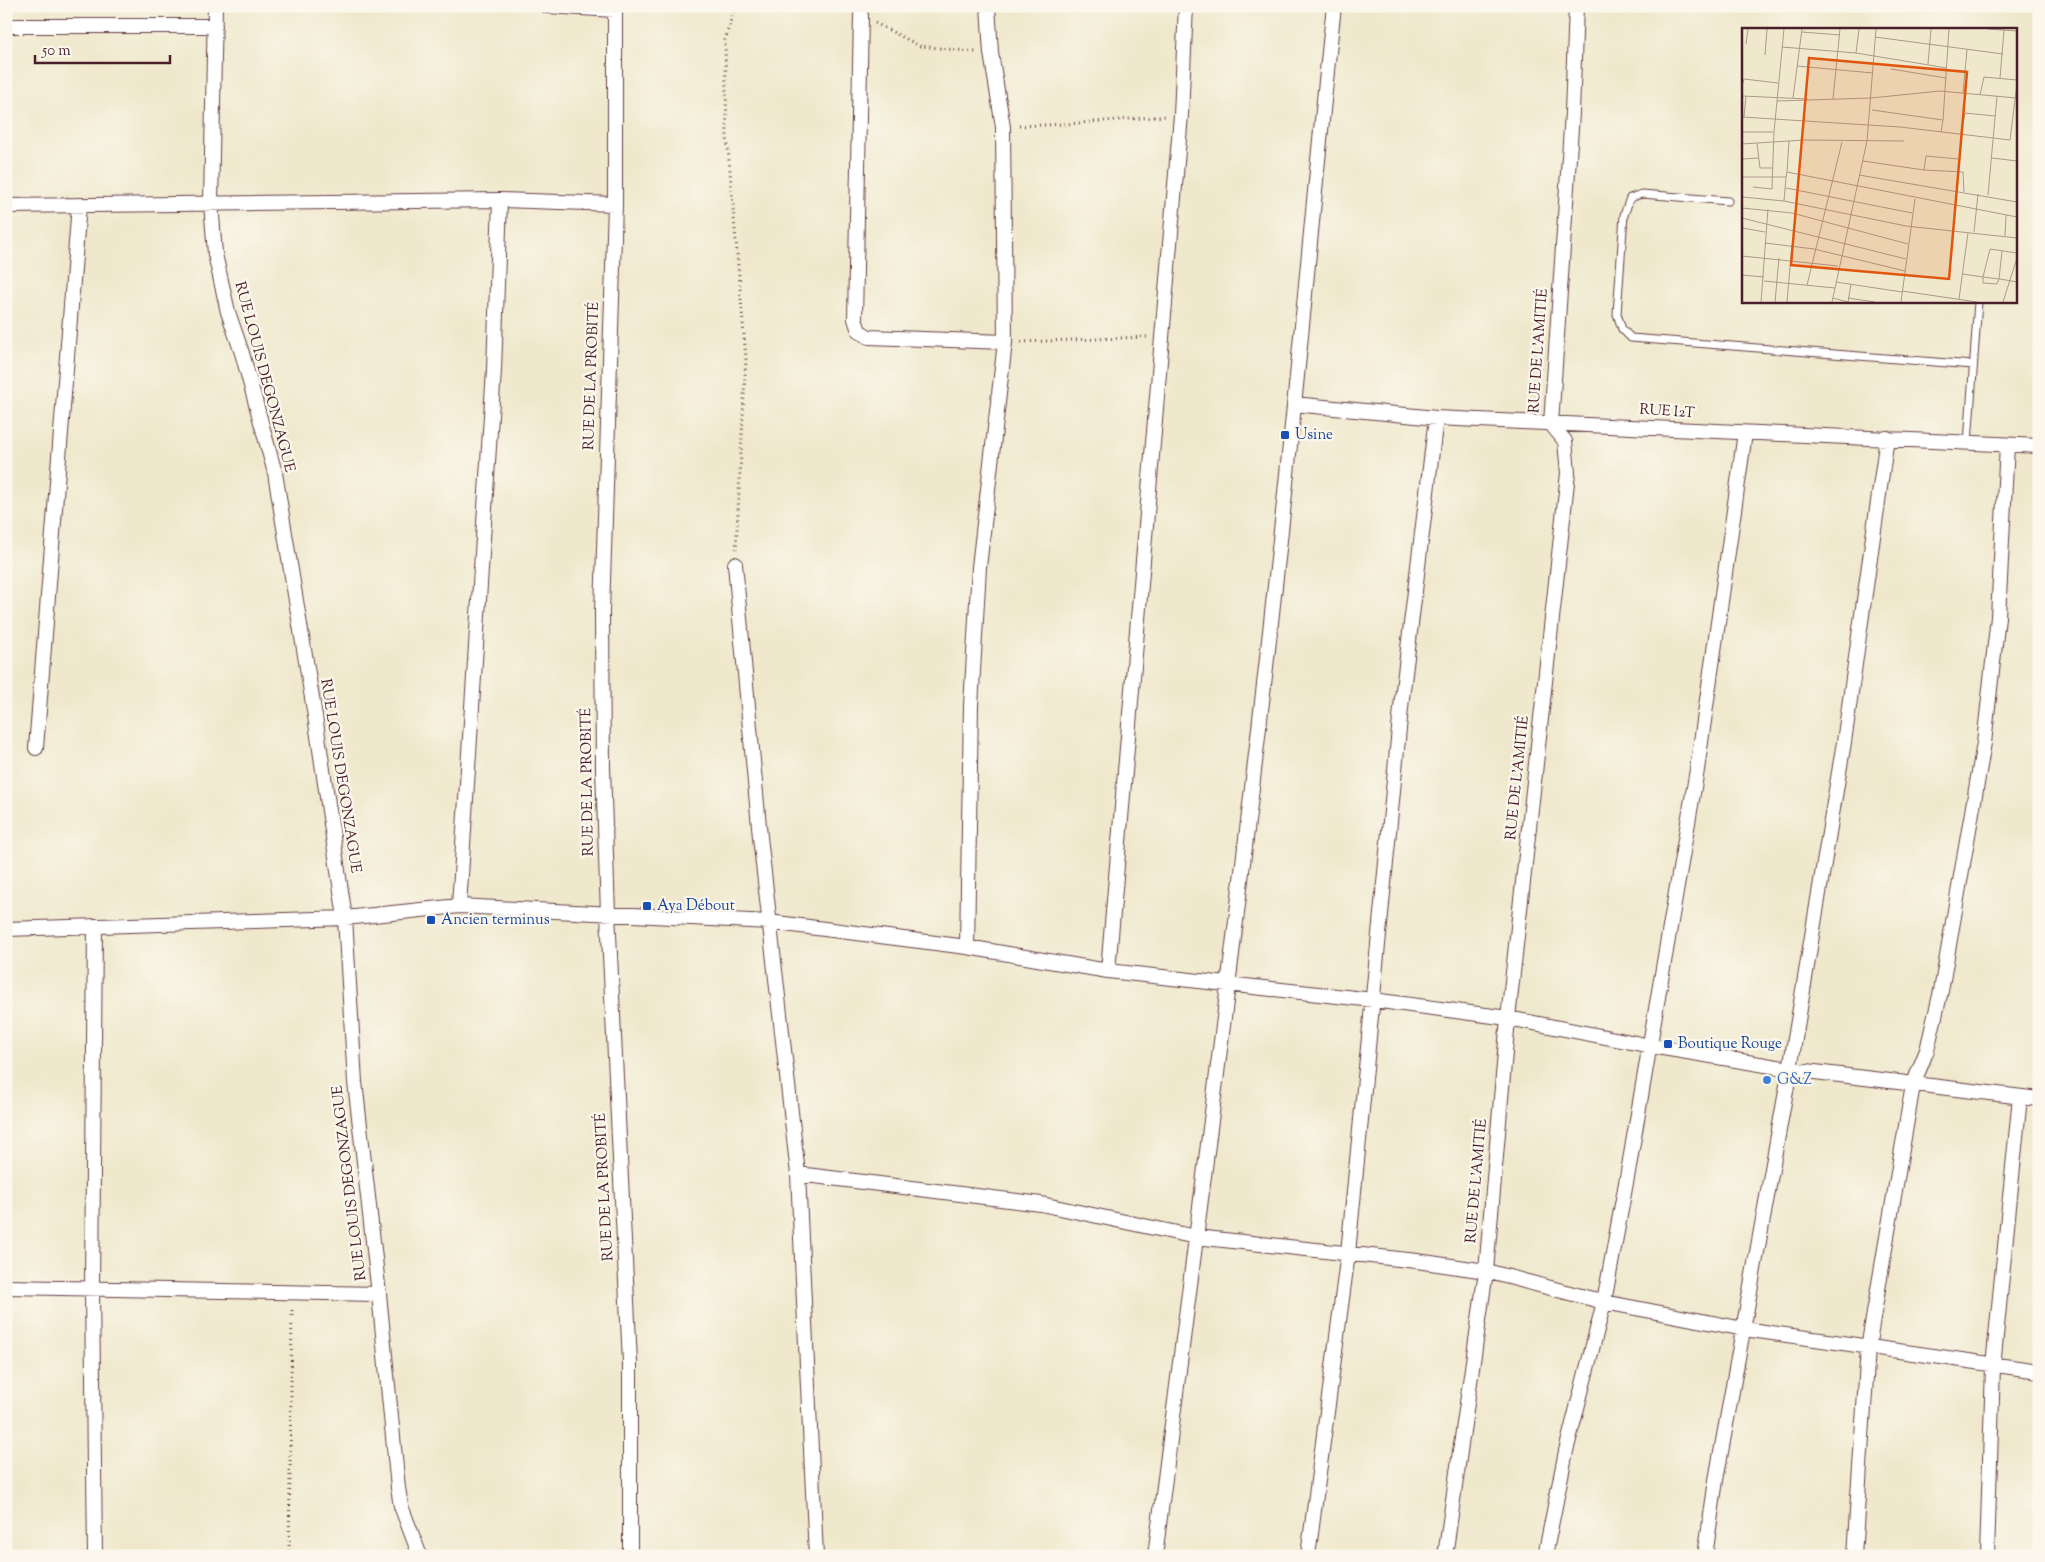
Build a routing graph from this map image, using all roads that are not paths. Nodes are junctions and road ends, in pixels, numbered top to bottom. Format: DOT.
graph roads {
  1 [pos="215,6"];
  2 [pos="547,6"];
  3 [pos="988,6"];
  4 [pos="1186,6"];
  5 [pos="1334,6"];
  6 [pos="1576,6"];
  7 [pos="615,8"];
  8 [pos="861,15"];
  9 [pos="6,26"];
  10 [pos="214,26"];
  11 [pos="500,200"];
  12 [pos="1728,201"];
  13 [pos="211,203"];
  14 [pos="615,204"];
  15 [pos="79,205"];
  16 [pos="6,206"];
  17 [pos="1978,302"];
  18 [pos="1005,342"];
  19 [pos="1973,365"];
  20 [pos="1294,404"];
  21 [pos="1436,418"];
  22 [pos="1551,424"];
  23 [pos="1745,433"];
  24 [pos="1887,438"];
  25 [pos="1968,443"];
  26 [pos="2007,445"];
  27 [pos="2039,446"];
  28 [pos="735,564"];
  29 [pos="36,748"];
  30 [pos="459,906"];
  31 [pos="608,914"];
  32 [pos="345,918"];
  33 [pos="769,922"];
  34 [pos="95,926"];
  35 [pos="6,929"];
  36 [pos="967,947"];
  37 [pos="1108,971"];
  38 [pos="1228,985"];
  39 [pos="1373,1000"];
  40 [pos="1508,1018"];
  41 [pos="1651,1046"];
  42 [pos="1790,1069"];
  43 [pos="1914,1085"];
  44 [pos="2020,1097"];
  45 [pos="2039,1098"];
  46 [pos="798,1174"];
  47 [pos="1196,1237"];
  48 [pos="1348,1253"];
  49 [pos="1486,1272"];
  50 [pos="6,1287"];
  51 [pos="92,1289"];
  52 [pos="380,1294"];
  53 [pos="1604,1302"];
  54 [pos="1744,1329"];
  55 [pos="1868,1348"];
  56 [pos="1993,1366"];
  57 [pos="2039,1371"];
  58 [pos="409,1531"];
  59 [pos="95,1556"];
  60 [pos="409,1556"];
  61 [pos="420,1556"];
  62 [pos="630,1556"];
  63 [pos="816,1556"];
  64 [pos="1155,1556"];
  65 [pos="1308,1556"];
  66 [pos="1444,1556"];
  67 [pos="1545,1556"];
  68 [pos="1706,1556"];
  69 [pos="1854,1556"];
  70 [pos="1987,1556"];
  1 -- 10 [label="street, RUE LOUIS DEGONZAGUE"];
  2 -- 7 [label="street"];
  3 -- 18 [label="street"];
  4 -- 37 [label="street"];
  5 -- 20 [label="street"];
  6 -- 22 [label="street, RUE DE L'AMITIÉ"];
  7 -- 14 [label="street, RUE DE LA PROBITÉ"];
  8 -- 18 [label="street"];
  9 -- 10 [label="street"];
  10 -- 13 [label="street, RUE LOUIS DEGONZAGUE"];
  11 -- 13 [label="street"];
  11 -- 14 [label="street"];
  11 -- 30 [label="street"];
  12 -- 19 [label="lane"];
  13 -- 15 [label="street"];
  13 -- 32 [label="street, RUE LOUIS DEGONZAGUE"];
  14 -- 31 [label="street, RUE DE LA PROBITÉ"];
  15 -- 16 [label="street"];
  15 -- 29 [label="street"];
  17 -- 19 [label="lane"];
  18 -- 36 [label="street"];
  19 -- 25 [label="lane"];
  20 -- 21 [label="street, RUE I2T"];
  20 -- 38 [label="street"];
  21 -- 22 [label="street, RUE I2T"];
  21 -- 39 [label="street"];
  22 -- 23 [label="street, RUE I2T"];
  22 -- 40 [label="street, RUE DE L'AMITIÉ"];
  23 -- 24 [label="street, RUE I2T"];
  23 -- 41 [label="street"];
  24 -- 25 [label="street, RUE I2T"];
  24 -- 42 [label="street"];
  25 -- 26 [label="street, RUE I2T"];
  26 -- 27 [label="street, RUE I2T"];
  26 -- 43 [label="street"];
  28 -- 33 [label="street"];
  30 -- 31 [label="street"];
  30 -- 32 [label="street"];
  31 -- 33 [label="street"];
  31 -- 62 [label="street, RUE DE LA PROBITÉ"];
  32 -- 34 [label="street"];
  32 -- 52 [label="street, RUE LOUIS DEGONZAGUE"];
  33 -- 36 [label="street"];
  33 -- 46 [label="street"];
  34 -- 35 [label="street"];
  34 -- 51 [label="street"];
  36 -- 37 [label="street"];
  37 -- 38 [label="street"];
  38 -- 39 [label="street"];
  38 -- 47 [label="street"];
  39 -- 40 [label="street"];
  39 -- 48 [label="street"];
  40 -- 41 [label="street"];
  40 -- 49 [label="street, RUE DE L'AMITIÉ"];
  41 -- 42 [label="street"];
  41 -- 53 [label="street"];
  42 -- 43 [label="street"];
  42 -- 54 [label="street"];
  43 -- 44 [label="street"];
  43 -- 55 [label="street"];
  44 -- 45 [label="street"];
  44 -- 56 [label="street"];
  46 -- 47 [label="street"];
  46 -- 63 [label="street"];
  47 -- 48 [label="street"];
  47 -- 64 [label="street"];
  48 -- 49 [label="street"];
  48 -- 65 [label="street"];
  49 -- 53 [label="street"];
  49 -- 66 [label="street, RUE DE L'AMITIÉ"];
  50 -- 51 [label="street"];
  51 -- 52 [label="street"];
  51 -- 59 [label="street"];
  52 -- 58 [label="street, RUE LOUIS DEGONZAGUE"];
  53 -- 54 [label="street"];
  53 -- 67 [label="street"];
  54 -- 55 [label="street"];
  54 -- 68 [label="street"];
  55 -- 56 [label="street"];
  55 -- 69 [label="street"];
  56 -- 57 [label="street"];
  56 -- 70 [label="street"];
  58 -- 60 [label="street"];
  58 -- 61 [label="street, RUE LOUIS DEGONZAGUE"];
}
